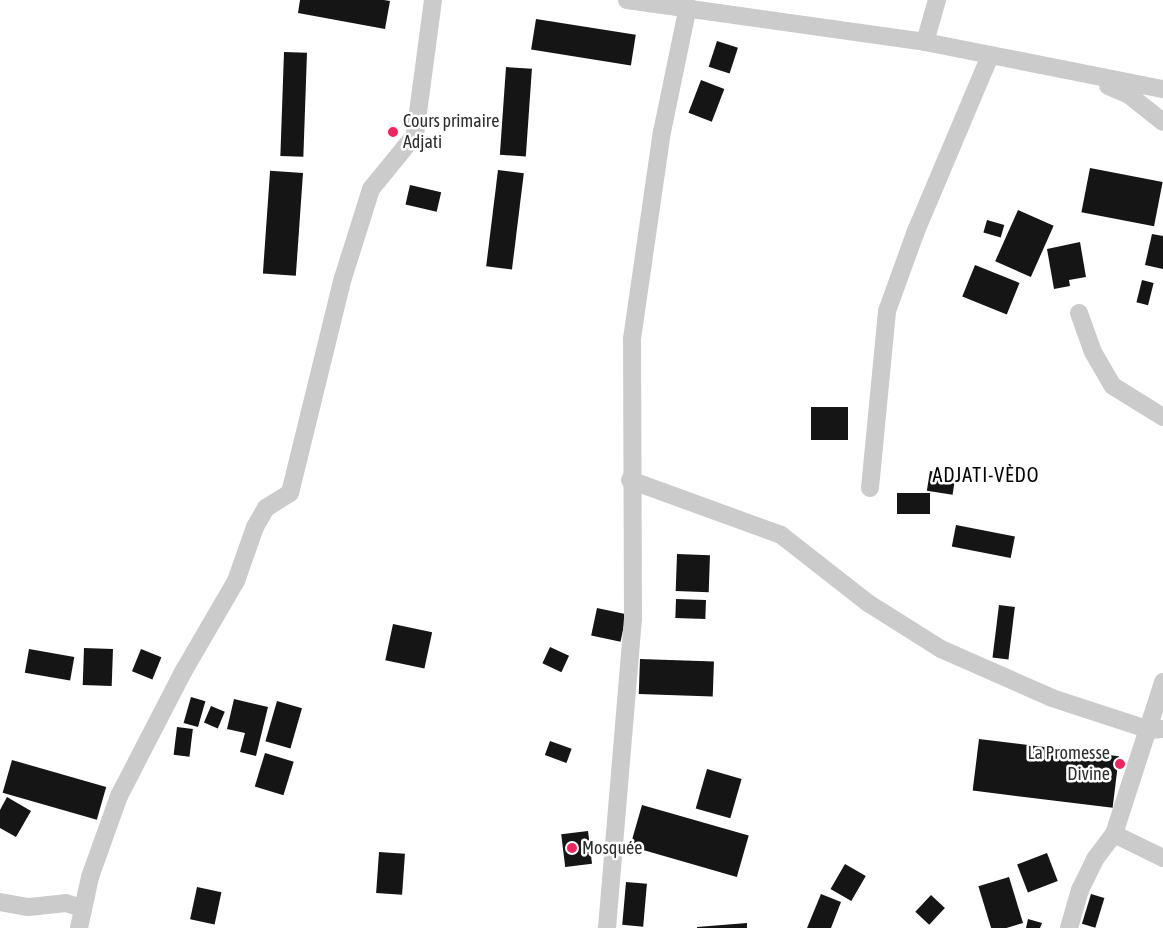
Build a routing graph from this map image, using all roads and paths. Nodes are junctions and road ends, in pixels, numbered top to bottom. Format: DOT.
graph roads {
  1 [pos="434,0"];
  2 [pos="628,0"];
  3 [pos="937,0"];
  4 [pos="688,7"];
  5 [pos="925,42"];
  6 [pos="990,56"];
  7 [pos="1079,73"];
  8 [pos="1163,89"];
  9 [pos="1163,122"];
  10 [pos="1079,312"];
  11 [pos="1163,416"];
  12 [pos="630,480"];
  13 [pos="870,488"];
  14 [pos="1163,682"];
  15 [pos="1156,729"];
  16 [pos="1114,834"];
  17 [pos="1163,858"];
  18 [pos="0,902"];
  19 [pos="81,908"];
  20 [pos="80,928"];
  21 [pos="607,928"];
  22 [pos="1069,928"];
  1 -- 19 [label="street"];
  2 -- 4 [label="street"];
  3 -- 5 [label="street"];
  4 -- 5 [label="street"];
  4 -- 12 [label="street"];
  5 -- 6 [label="street"];
  6 -- 7 [label="street"];
  6 -- 13 [label="street"];
  7 -- 8 [label="street"];
  7 -- 9 [label="street"];
  10 -- 11 [label="street"];
  12 -- 15 [label="street"];
  12 -- 21 [label="street"];
  14 -- 15 [label="street"];
  15 -- 16 [label="street"];
  16 -- 17 [label="street"];
  16 -- 22 [label="street"];
  18 -- 19 [label="street"];
  19 -- 20 [label="street"];
}
